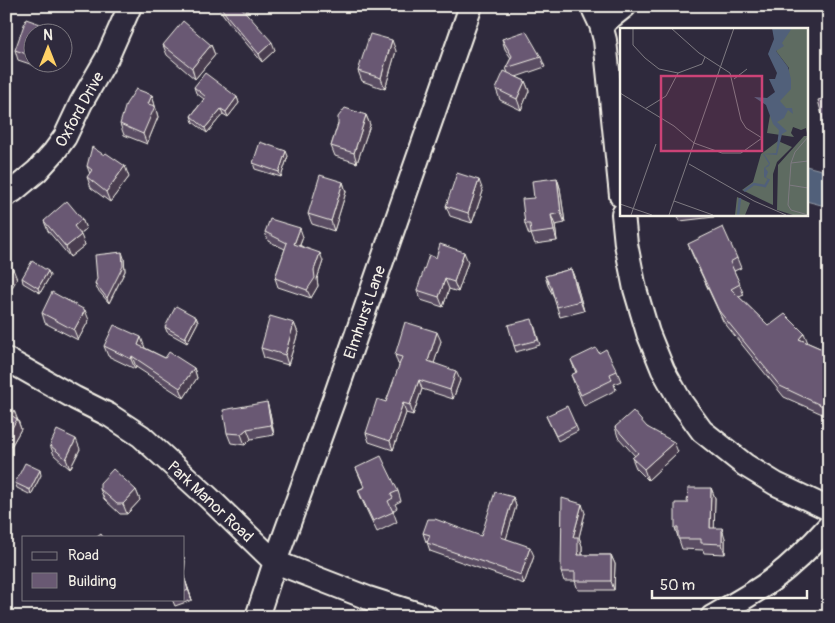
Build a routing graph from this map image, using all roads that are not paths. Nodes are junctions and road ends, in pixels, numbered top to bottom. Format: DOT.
graph roads {
  1 [pos="130,6"];
  2 [pos="471,6"];
  3 [pos="625,6"];
  4 [pos="596,16"];
  5 [pos="620,186"];
  6 [pos="6,195"];
  7 [pos="623,215"];
  8 [pos="6,359"];
  9 [pos="829,509"];
  10 [pos="829,526"];
  11 [pos="275,562"];
  12 [pos="257,617"];
  13 [pos="428,617"];
  14 [pos="712,617"];
  1 -- 6 [label="street, Oxford Drive"];
  2 -- 11 [label="street, Elmhurst Lane"];
  3 -- 4 [label="street"];
  4 -- 5 [label="street"];
  7 -- 9 [label="street"];
  8 -- 11 [label="street, Park Manor Road"];
  10 -- 14 [label="street"];
  11 -- 12 [label="street, Elmhurst Lane"];
  11 -- 13 [label="street, Park Manor Road"];
}
